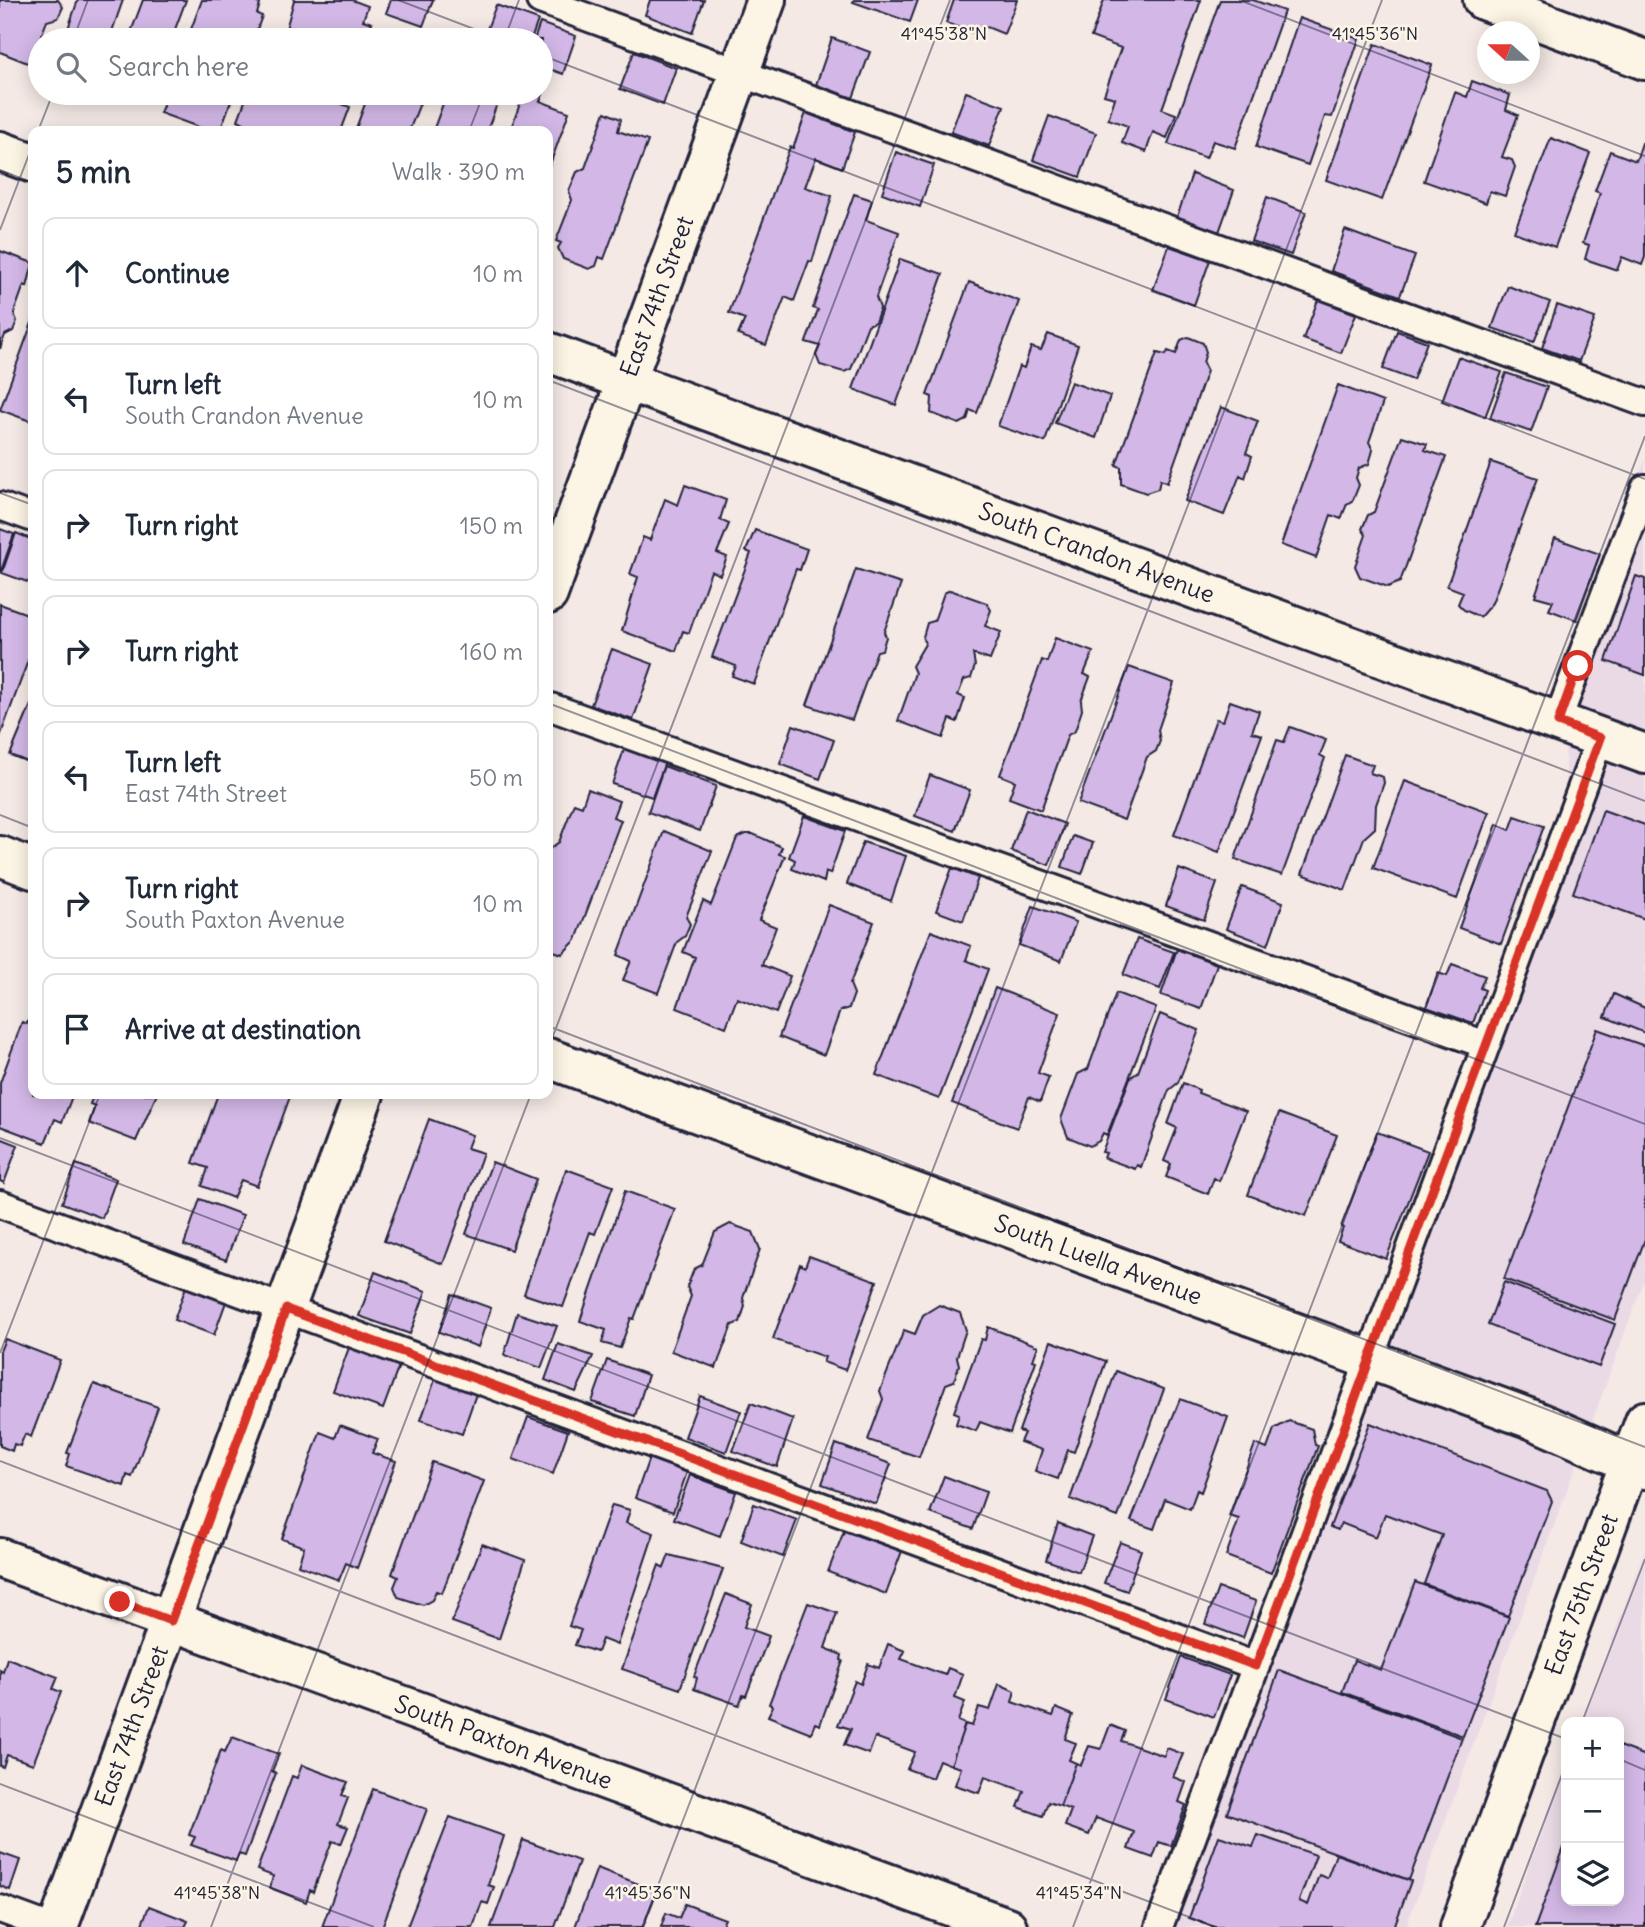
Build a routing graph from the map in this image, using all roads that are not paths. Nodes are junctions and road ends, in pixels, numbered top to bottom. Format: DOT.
graph roads {
  1 [pos="540,0"];
  2 [pos="766,0"];
  3 [pos="1483,0"];
  4 [pos="1645,60"];
  5 [pos="739,73"];
  6 [pos="0,151"];
  7 [pos="28,161"];
  8 [pos="553,354"];
  9 [pos="626,381"];
  10 [pos="1645,403"];
  11 [pos="1645,488"];
  12 [pos="0,506"];
  13 [pos="28,516"];
  14 [pos="553,580"];
  15 [pos="553,708"];
  16 [pos="1558,722"];
  17 [pos="1600,738"];
  18 [pos="1645,754"];
  19 [pos="0,856"];
  20 [pos="28,867"];
  21 [pos="1486,1045"];
  22 [pos="553,1060"];
  23 [pos="362,1099"];
  24 [pos="0,1204"];
  25 [pos="286,1309"];
  26 [pos="1369,1360"];
  27 [pos="1645,1421"];
  28 [pos="1637,1466"];
  29 [pos="0,1558"];
  30 [pos="171,1621"];
  31 [pos="1256,1666"];
  32 [pos="0,1909"];
  33 [pos="49,1927"];
  34 [pos="58,1927"];
  35 [pos="1007,1927"];
  36 [pos="1159,1927"];
  37 [pos="1460,1927"];
  1 -- 5 [label="lane"];
  2 -- 5 [label="street, East 74th Street"];
  3 -- 4 [label="street"];
  5 -- 9 [label="street, East 74th Street"];
  5 -- 10 [label="lane"];
  6 -- 7 [label="street"];
  8 -- 9 [label="street, South Crandon Avenue"];
  9 -- 14 [label="street, East 74th Street"];
  9 -- 16 [label="street, South Crandon Avenue"];
  11 -- 16 [label="lane"];
  12 -- 13 [label="lane"];
  15 -- 21 [label="lane"];
  16 -- 17 [label="street, South Crandon Avenue"];
  17 -- 18 [label="street, South Crandon Avenue"];
  17 -- 21 [label="lane"];
  19 -- 20 [label="street"];
  21 -- 26 [label="lane"];
  22 -- 26 [label="street, South Luella Avenue"];
  23 -- 25 [label="street, East 74th Street"];
  24 -- 25 [label="lane"];
  25 -- 30 [label="street, East 74th Street"];
  25 -- 31 [label="lane"];
  26 -- 28 [label="street, South Luella Avenue"];
  26 -- 31 [label="lane"];
  27 -- 28 [label="street, East 75th Street"];
  28 -- 37 [label="street, East 75th Street"];
  29 -- 30 [label="street, South Paxton Avenue"];
  30 -- 34 [label="street, East 74th Street"];
  30 -- 35 [label="street, South Paxton Avenue"];
  31 -- 36 [label="lane"];
  32 -- 33 [label="lane"];
}
